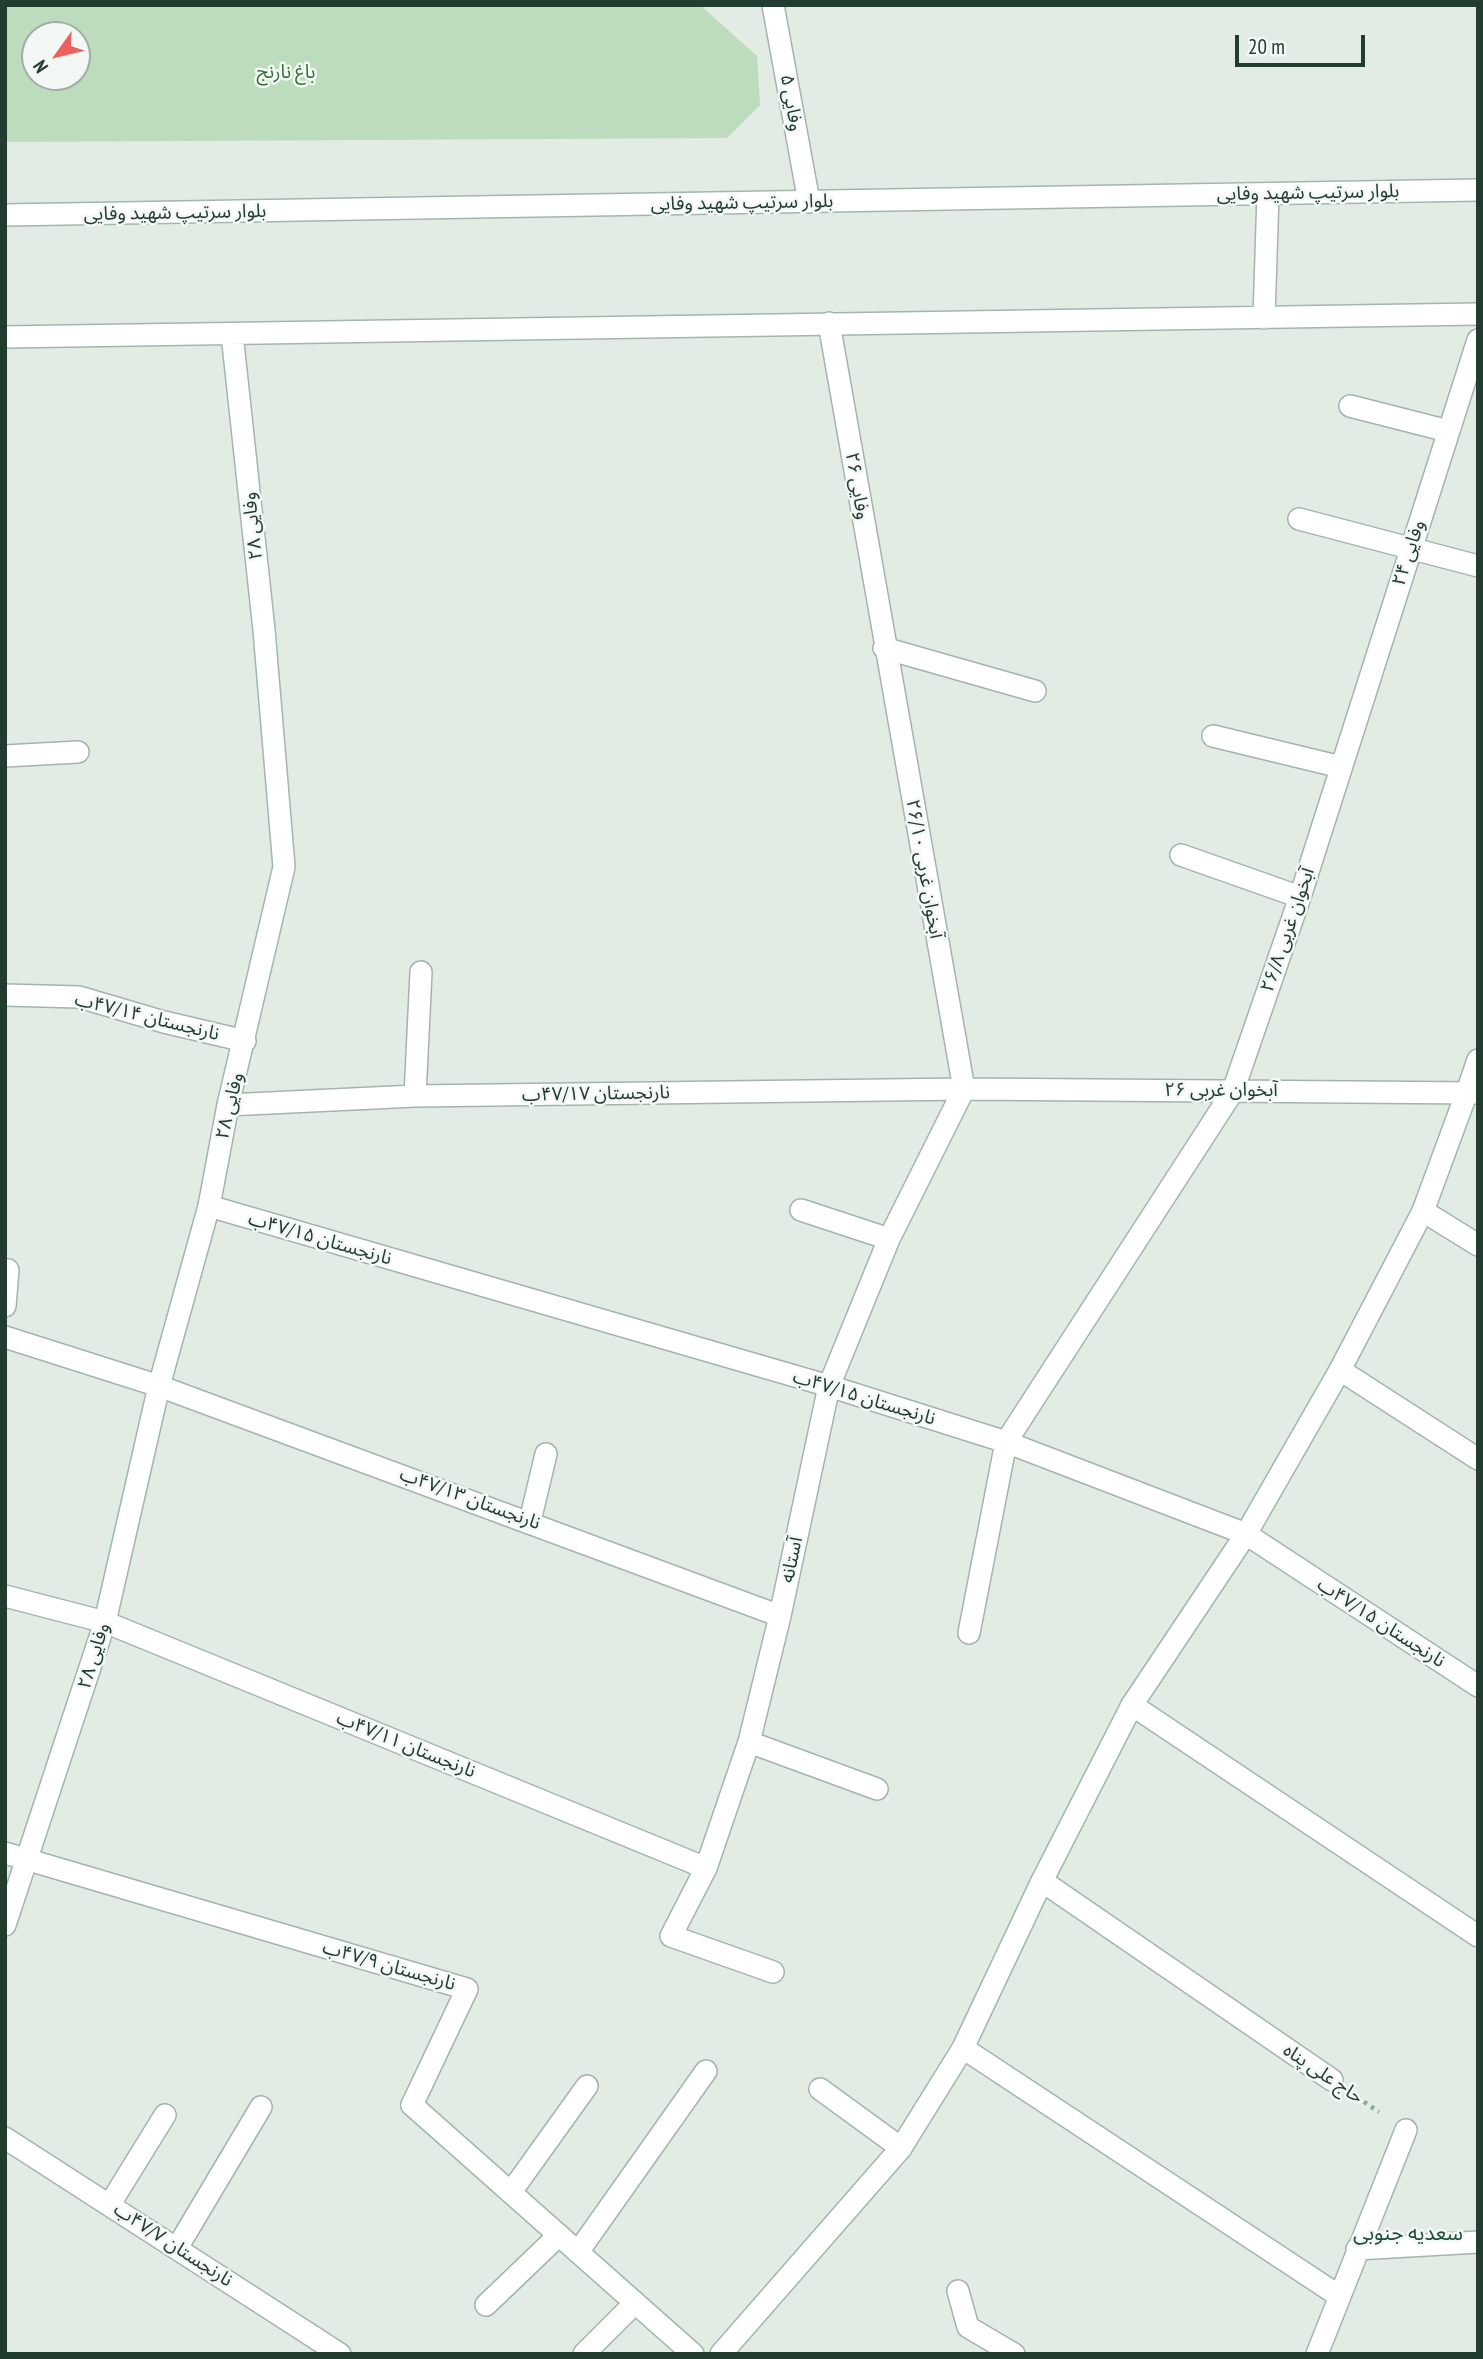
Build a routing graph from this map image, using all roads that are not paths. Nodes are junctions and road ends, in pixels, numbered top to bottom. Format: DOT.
graph roads {
  1 [pos="773,5"];
  2 [pos="1478,190"];
  3 [pos="1268,194"];
  4 [pos="809,202"];
  5 [pos="5,215"];
  6 [pos="1478,314"];
  7 [pos="1264,317"];
  8 [pos="829,323"];
  9 [pos="232,334"];
  10 [pos="5,337"];
  11 [pos="1478,340"];
  12 [pos="1350,406"];
  13 [pos="1448,430"];
  14 [pos="1299,519"];
  15 [pos="1410,549"];
  16 [pos="1478,566"];
  17 [pos="884,648"];
  18 [pos="1035,691"];
  19 [pos="1213,736"];
  20 [pos="78,752"];
  21 [pos="5,756"];
  22 [pos="1341,767"];
  23 [pos="1181,855"];
  24 [pos="1300,897"];
  25 [pos="421,972"];
  26 [pos="5,995"];
  27 [pos="245,1041"];
  28 [pos="1478,1060"];
  29 [pos="964,1089"];
  30 [pos="1233,1091"];
  31 [pos="1473,1093"];
  32 [pos="415,1096"];
  33 [pos="228,1105"];
  34 [pos="209,1206"];
  35 [pos="801,1210"];
  36 [pos="1423,1211"];
  37 [pos="889,1239"];
  38 [pos="1478,1245"];
  39 [pos="8,1270"];
  40 [pos="5,1306"];
  41 [pos="5,1337"];
  42 [pos="1340,1370"];
  43 [pos="159,1386"];
  44 [pos="829,1386"];
  45 [pos="1006,1442"];
  46 [pos="546,1454"];
  47 [pos="1478,1459"];
  48 [pos="530,1521"];
  49 [pos="1246,1535"];
  50 [pos="5,1596"];
  51 [pos="780,1616"];
  52 [pos="105,1622"];
  53 [pos="970,1633"];
  54 [pos="1478,1686"];
  55 [pos="1132,1704"];
  56 [pos="749,1742"];
  57 [pos="877,1788"];
  58 [pos="5,1853"];
  59 [pos="29,1860"];
  60 [pos="706,1868"];
  61 [pos="1042,1881"];
  62 [pos="5,1925"];
  63 [pos="1478,1936"];
  64 [pos="773,1972"];
  65 [pos="963,2048"];
  66 [pos="706,2071"];
  67 [pos="1332,2080"];
  68 [pos="587,2086"];
  69 [pos="820,2089"];
  70 [pos="261,2107"];
  71 [pos="165,2115"];
  72 [pos="1406,2130"];
  73 [pos="5,2138"];
  74 [pos="901,2148"];
  75 [pos="511,2192"];
  76 [pos="110,2204"];
  77 [pos="559,2235"];
  78 [pos="1478,2242"];
  79 [pos="177,2248"];
  80 [pos="1357,2249"];
  81 [pos="578,2252"];
  82 [pos="958,2291"];
  83 [pos="1339,2295"];
  84 [pos="635,2302"];
  85 [pos="486,2305"];
  86 [pos="340,2354"];
  87 [pos="584,2354"];
  88 [pos="693,2354"];
  89 [pos="721,2354"];
  90 [pos="1014,2354"];
  91 [pos="1317,2354"];
  1 -- 4 [label="street, وفایی ۵"];
  2 -- 3 [label="street, بلوار سرتیپ شهید وفایی"];
  3 -- 4 [label="street, بلوار سرتیپ شهید وفایی"];
  3 -- 7 [label="street"];
  4 -- 5 [label="street, بلوار سرتیپ شهید وفایی"];
  6 -- 7 [label="street"];
  7 -- 8 [label="street"];
  8 -- 9 [label="street"];
  8 -- 17 [label="street, وفایی ۲۶"];
  9 -- 10 [label="street"];
  9 -- 27 [label="street, وفایی ۲۸"];
  11 -- 13 [label="street, وفایی ۲۴"];
  12 -- 13 [label="street"];
  13 -- 15 [label="street, وفایی ۲۴"];
  14 -- 15 [label="street"];
  15 -- 16 [label="street"];
  15 -- 22 [label="street, وفایی ۲۴"];
  17 -- 18 [label="street"];
  17 -- 29 [label="street, آبخوان غربی ۲۶/۱۰"];
  19 -- 22 [label="street"];
  20 -- 21 [label="street"];
  22 -- 24 [label="street, آبخوان غربی ۲۶/۸"];
  23 -- 24 [label="street"];
  24 -- 30 [label="street, آبخوان غربی ۲۶/۸"];
  25 -- 32 [label="street"];
  26 -- 27 [label="street, نارنجستان ۴۷/۱۴ب"];
  27 -- 33 [label="street, وفایی ۲۸"];
  28 -- 31 [label="street"];
  29 -- 30 [label="street, آبخوان غربی ۲۶"];
  29 -- 32 [label="street, نارنجستان ۴۷/۱۷ب"];
  29 -- 37 [label="street, آستانه"];
  30 -- 31 [label="street, آبخوان غربی ۲۶"];
  30 -- 45 [label="street, آبخوان غربی ۲۶/۸"];
  31 -- 36 [label="street"];
  32 -- 33 [label="street, نارنجستان ۴۷/۱۷ب"];
  33 -- 34 [label="street, وفایی ۲۸"];
  34 -- 43 [label="street, وفایی ۲۸"];
  34 -- 44 [label="street, نارنجستان ۴۷/۱۵ب"];
  35 -- 37 [label="street"];
  36 -- 38 [label="street"];
  36 -- 42 [label="street"];
  37 -- 44 [label="street, آستانه"];
  39 -- 40 [label="street"];
  41 -- 43 [label="street, نارنجستان ۴۷/۱۳ب"];
  42 -- 47 [label="street"];
  42 -- 49 [label="street"];
  43 -- 48 [label="street, نارنجستان ۴۷/۱۳ب"];
  43 -- 52 [label="street, وفایی ۲۸"];
  44 -- 45 [label="street, نارنجستان ۴۷/۱۵ب"];
  44 -- 51 [label="street, آستانه"];
  45 -- 49 [label="street, نارنجستان ۴۷/۱۵ب"];
  45 -- 53 [label="street"];
  46 -- 48 [label="street"];
  48 -- 51 [label="street, نارنجستان ۴۷/۱۳ب"];
  49 -- 54 [label="street, نارنجستان ۴۷/۱۵ب"];
  49 -- 55 [label="street"];
  50 -- 52 [label="street, نارنجستان ۴۷/۱۱ب"];
  51 -- 56 [label="street, آستانه"];
  52 -- 59 [label="street, وفایی ۲۸"];
  52 -- 60 [label="street, نارنجستان ۴۷/۱۱ب"];
  55 -- 61 [label="street"];
  55 -- 63 [label="street"];
  56 -- 57 [label="street"];
  56 -- 60 [label="street, آستانه"];
  58 -- 59 [label="street"];
  59 -- 62 [label="street, وفایی ۲۸"];
  59 -- 75 [label="street, نارنجستان ۴۷/۹ب"];
  60 -- 64 [label="street, آستانه"];
  61 -- 65 [label="street"];
  61 -- 67 [label="street, حاج علی پناه"];
  65 -- 74 [label="street"];
  65 -- 83 [label="street"];
  66 -- 81 [label="street"];
  68 -- 75 [label="street"];
  69 -- 74 [label="street"];
  70 -- 79 [label="street"];
  71 -- 76 [label="street"];
  72 -- 80 [label="street"];
  73 -- 76 [label="street, نارنجستان ۴۷/۷ب"];
  74 -- 89 [label="street"];
  75 -- 77 [label="street, نارنجستان ۴۷/۹ب"];
  76 -- 79 [label="street, نارنجستان ۴۷/۷ب"];
  77 -- 81 [label="street, نارنجستان ۴۷/۹ب"];
  77 -- 85 [label="street"];
  78 -- 80 [label="street"];
  79 -- 86 [label="street, نارنجستان ۴۷/۷ب"];
  80 -- 83 [label="street"];
  81 -- 84 [label="street, نارنجستان ۴۷/۹ب"];
  82 -- 90 [label="street"];
  83 -- 91 [label="street"];
  84 -- 87 [label="street"];
  84 -- 88 [label="street, نارنجستان ۴۷/۹ب"];
}
